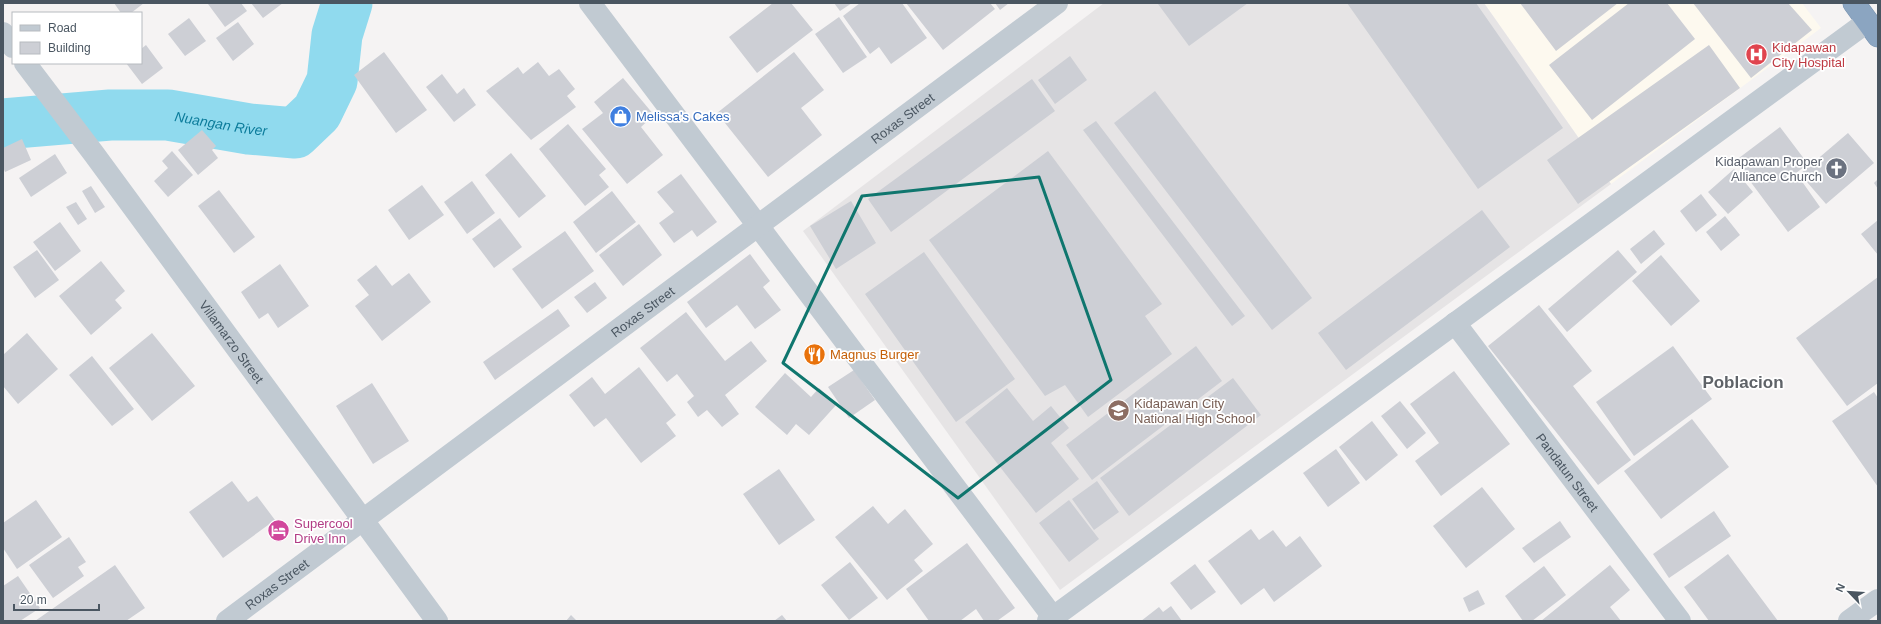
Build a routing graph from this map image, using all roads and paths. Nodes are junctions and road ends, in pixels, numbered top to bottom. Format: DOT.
graph roads {
  1 [pos="590,3"];
  2 [pos="1057,3"];
  3 [pos="1854,3"];
  4 [pos="1873,29"];
  5 [pos="3,33"];
  6 [pos="12,46"];
  7 [pos="26,64"];
  8 [pos="758,225"];
  9 [pos="1455,323"];
  10 [pos="362,519"];
  11 [pos="1878,600"];
  12 [pos="1052,620"];
  13 [pos="227,621"];
  14 [pos="437,621"];
  15 [pos="1680,621"];
  16 [pos="1849,621"];
  1 -- 8 [label="street"];
  2 -- 8 [label="street, Roxas Street"];
  3 -- 4 [label="highway"];
  4 -- 9 [label="street"];
  5 -- 6 [label="street"];
  7 -- 10 [label="street, Villamarzo Street"];
  8 -- 10 [label="street, Roxas Street"];
  8 -- 12 [label="street"];
  9 -- 12 [label="street"];
  9 -- 15 [label="street, Pandatun Street"];
  10 -- 13 [label="street, Roxas Street"];
  10 -- 14 [label="street, Villamarzo Street"];
  11 -- 16 [label="street"];
}
